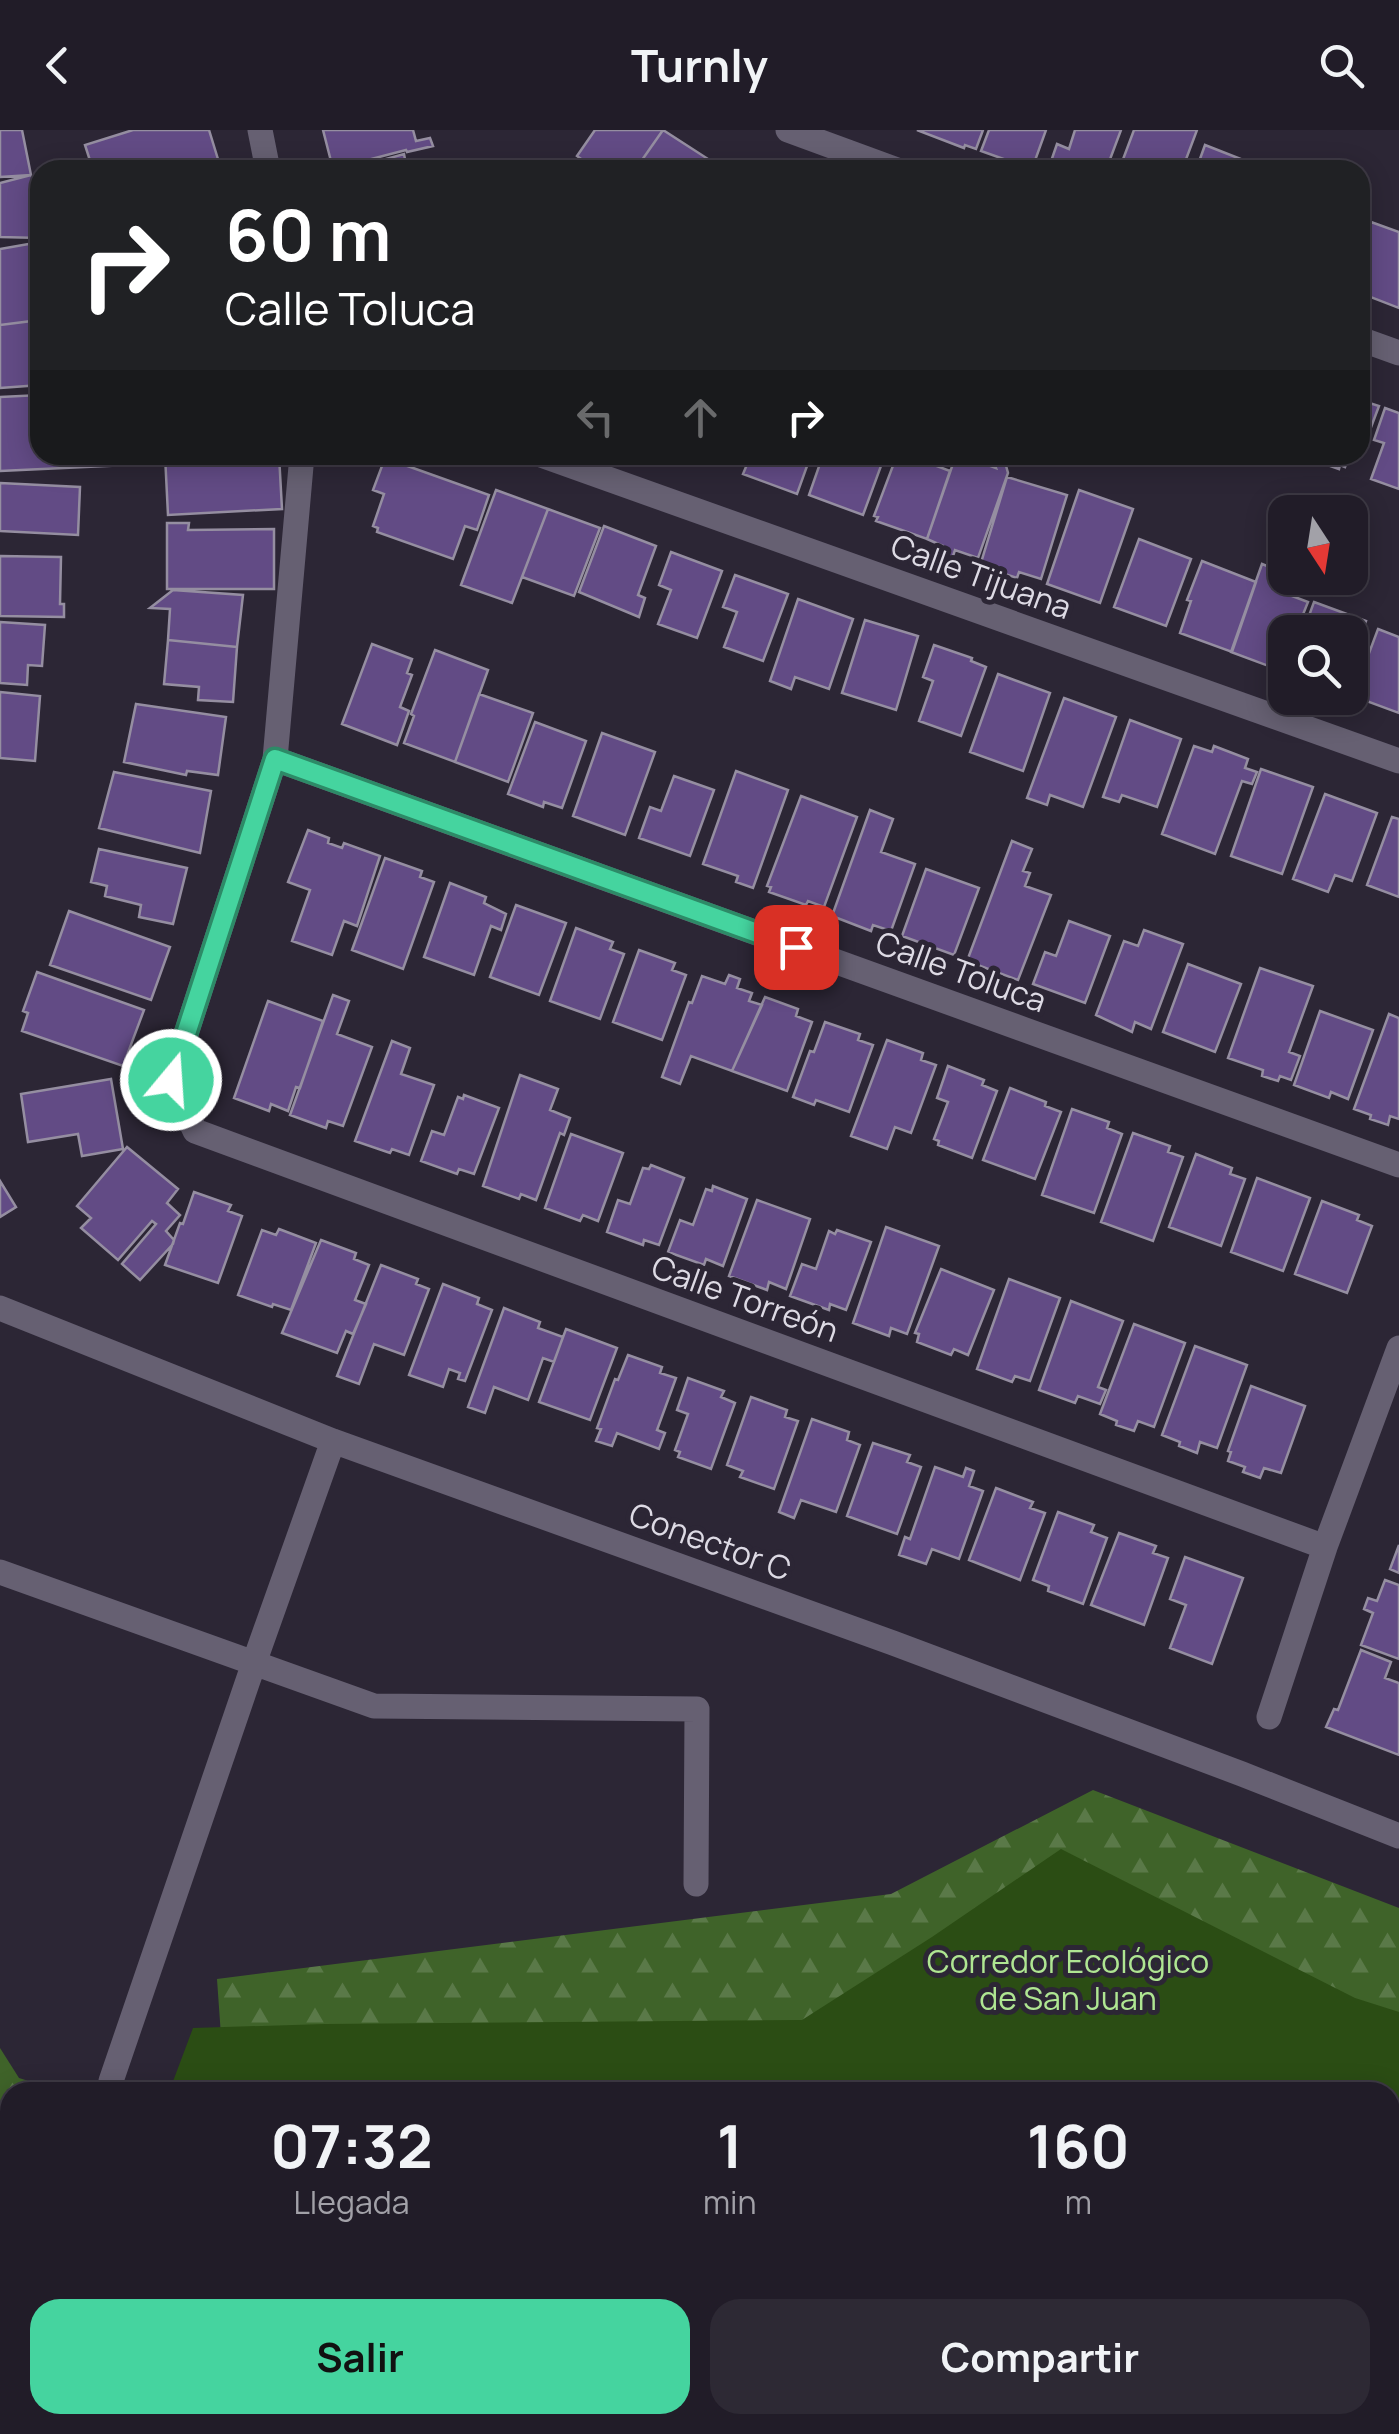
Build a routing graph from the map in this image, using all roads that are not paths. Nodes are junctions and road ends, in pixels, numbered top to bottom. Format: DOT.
graph roads {
  1 [pos="260,130"];
  2 [pos="788,130"];
  3 [pos="266,160"];
  4 [pos="870,160"];
  5 [pos="1370,343"];
  6 [pos="1399,353"];
  7 [pos="301,465"];
  8 [pos="569,465"];
  9 [pos="275,759"];
  10 [pos="1399,761"];
  11 [pos="1399,1165"];
  12 [pos="0,1308"];
  13 [pos="1399,1348"];
  14 [pos="333,1441"];
  15 [pos="1325,1548"];
  16 [pos="0,1572"];
  17 [pos="254,1663"];
  18 [pos="1269,1717"];
  19 [pos="1399,1836"];
  20 [pos="696,1884"];
  21 [pos="112,2081"];
  1 -- 3 [label="street"];
  2 -- 4 [label="street"];
  5 -- 6 [label="street"];
  7 -- 9 [label="street"];
  8 -- 10 [label="street, Calle Tijuana"];
  9 -- 11 [label="street, Calle Toluca"];
  9 -- 15 [label="street, Calle Torreón"];
  12 -- 14 [label="street, Conector C"];
  13 -- 15 [label="street"];
  14 -- 17 [label="street"];
  14 -- 19 [label="street, Conector C"];
  15 -- 18 [label="street"];
  16 -- 17 [label="street"];
  17 -- 20 [label="street"];
  17 -- 21 [label="street"];
}
